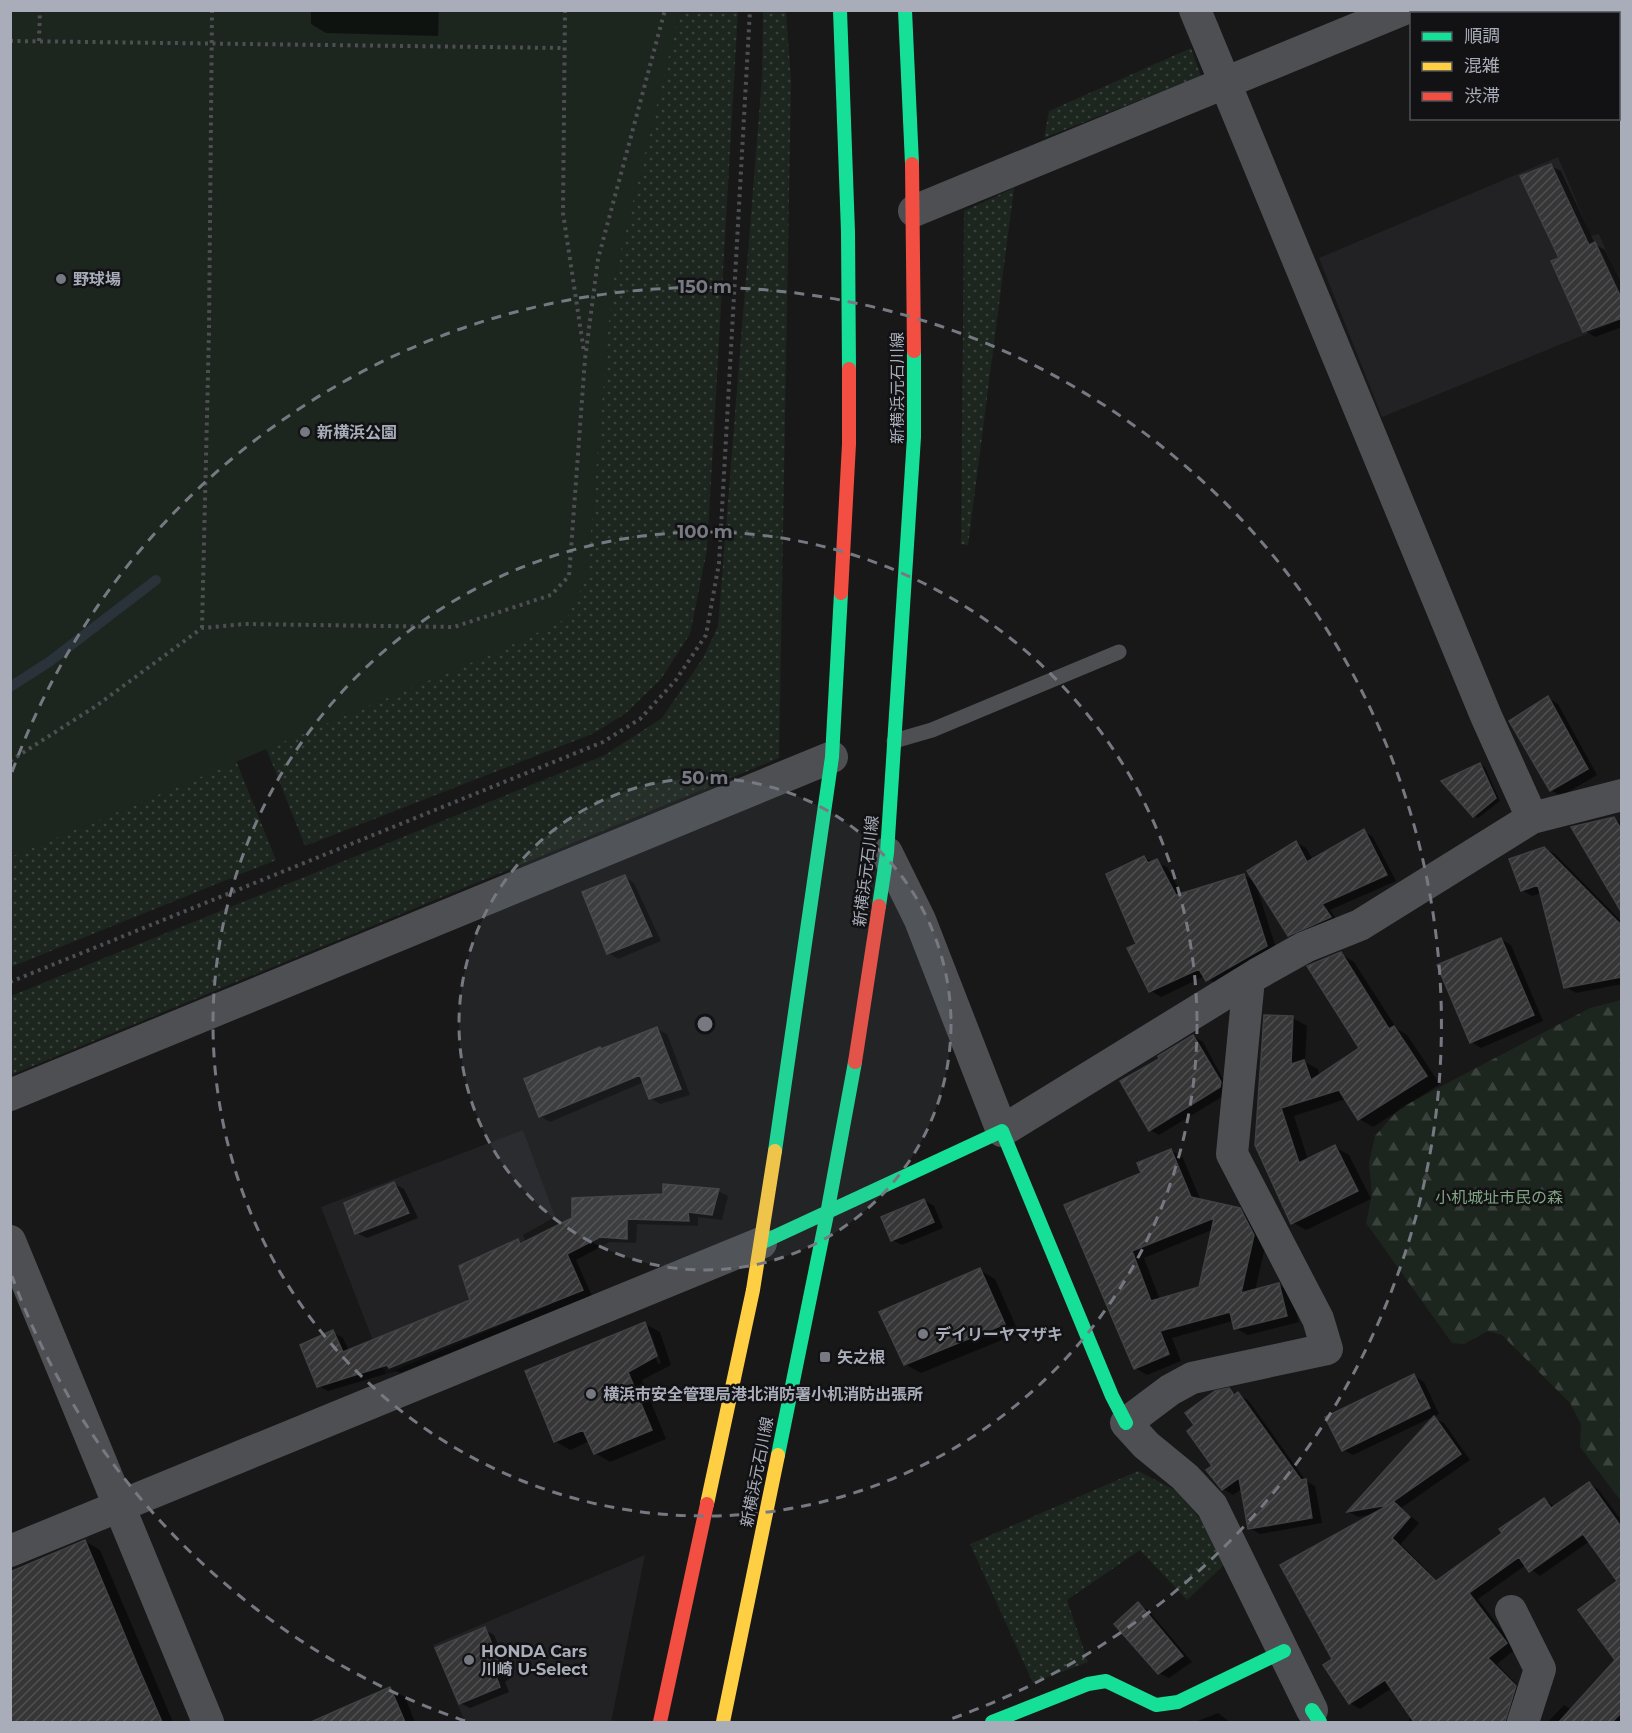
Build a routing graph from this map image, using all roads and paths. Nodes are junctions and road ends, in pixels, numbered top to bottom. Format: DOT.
graph roads {
  1 [pos="40,10"];
  2 [pos="212,10"];
  3 [pos="565,10"];
  4 [pos="665,10"];
  5 [pos="750,10"];
  6 [pos="840,10"];
  7 [pos="905,10"];
  8 [pos="1196,10"];
  9 [pos="1402,10"];
  10 [pos="10,41"];
  11 [pos="39,41"];
  12 [pos="212,44"];
  13 [pos="564,48"];
  14 [pos="1226,83"];
  15 [pos="914,211"];
  16 [pos="585,359"];
  17 [pos="201,628"];
  18 [pos="1119,652"];
  19 [pos="894,741"];
  20 [pos="832,757"];
  21 [pos="10,761"];
  22 [pos="1622,795"];
  23 [pos="1532,818"];
  24 [pos="887,853"];
  25 [pos="1249,979"];
  26 [pos="10,982"];
  27 [pos="10,1095"];
  28 [pos="1002,1131"];
  29 [pos="827,1215"];
  30 [pos="10,1241"];
  31 [pos="761,1243"];
  32 [pos="1126,1423"];
  33 [pos="120,1506"];
  34 [pos="10,1551"];
  35 [pos="1511,1611"];
  36 [pos="1284,1651"];
  37 [pos="1316,1716"];
  38 [pos="208,1722"];
  39 [pos="660,1722"];
  40 [pos="723,1722"];
  41 [pos="992,1722"];
  42 [pos="1522,1722"];
  1 -- 11 [label="path"];
  2 -- 12 [label="path"];
  3 -- 13 [label="path"];
  4 -- 16 [label="path"];
  5 -- 26 [label="path"];
  6 -- 20 [label="street"];
  7 -- 15 [label="street, 新横浜元石川線"];
  8 -- 14 [label="street"];
  9 -- 14 [label="street"];
  10 -- 11 [label="path"];
  11 -- 12 [label="path"];
  12 -- 13 [label="path"];
  12 -- 17 [label="path"];
  13 -- 16 [label="path"];
  14 -- 15 [label="street"];
  14 -- 23 [label="street"];
  15 -- 19 [label="street, 新横浜元石川線"];
  16 -- 17 [label="path"];
  17 -- 21 [label="path"];
  18 -- 19 [label="lane"];
  19 -- 24 [label="street, 新横浜元石川線"];
  20 -- 27 [label="street"];
  20 -- 31 [label="street"];
  22 -- 23 [label="street"];
  23 -- 25 [label="street"];
  24 -- 28 [label="street"];
  24 -- 29 [label="street, 新横浜元石川線"];
  25 -- 28 [label="street"];
  25 -- 32 [label="street"];
  28 -- 29 [label="street"];
  28 -- 32 [label="street"];
  29 -- 31 [label="street"];
  29 -- 40 [label="street, 新横浜元石川線"];
  30 -- 33 [label="street"];
  31 -- 33 [label="street"];
  31 -- 39 [label="street"];
  32 -- 36 [label="street"];
  33 -- 34 [label="street"];
  33 -- 38 [label="street"];
  35 -- 42 [label="street"];
  36 -- 37 [label="street"];
  36 -- 41 [label="street"];
}
